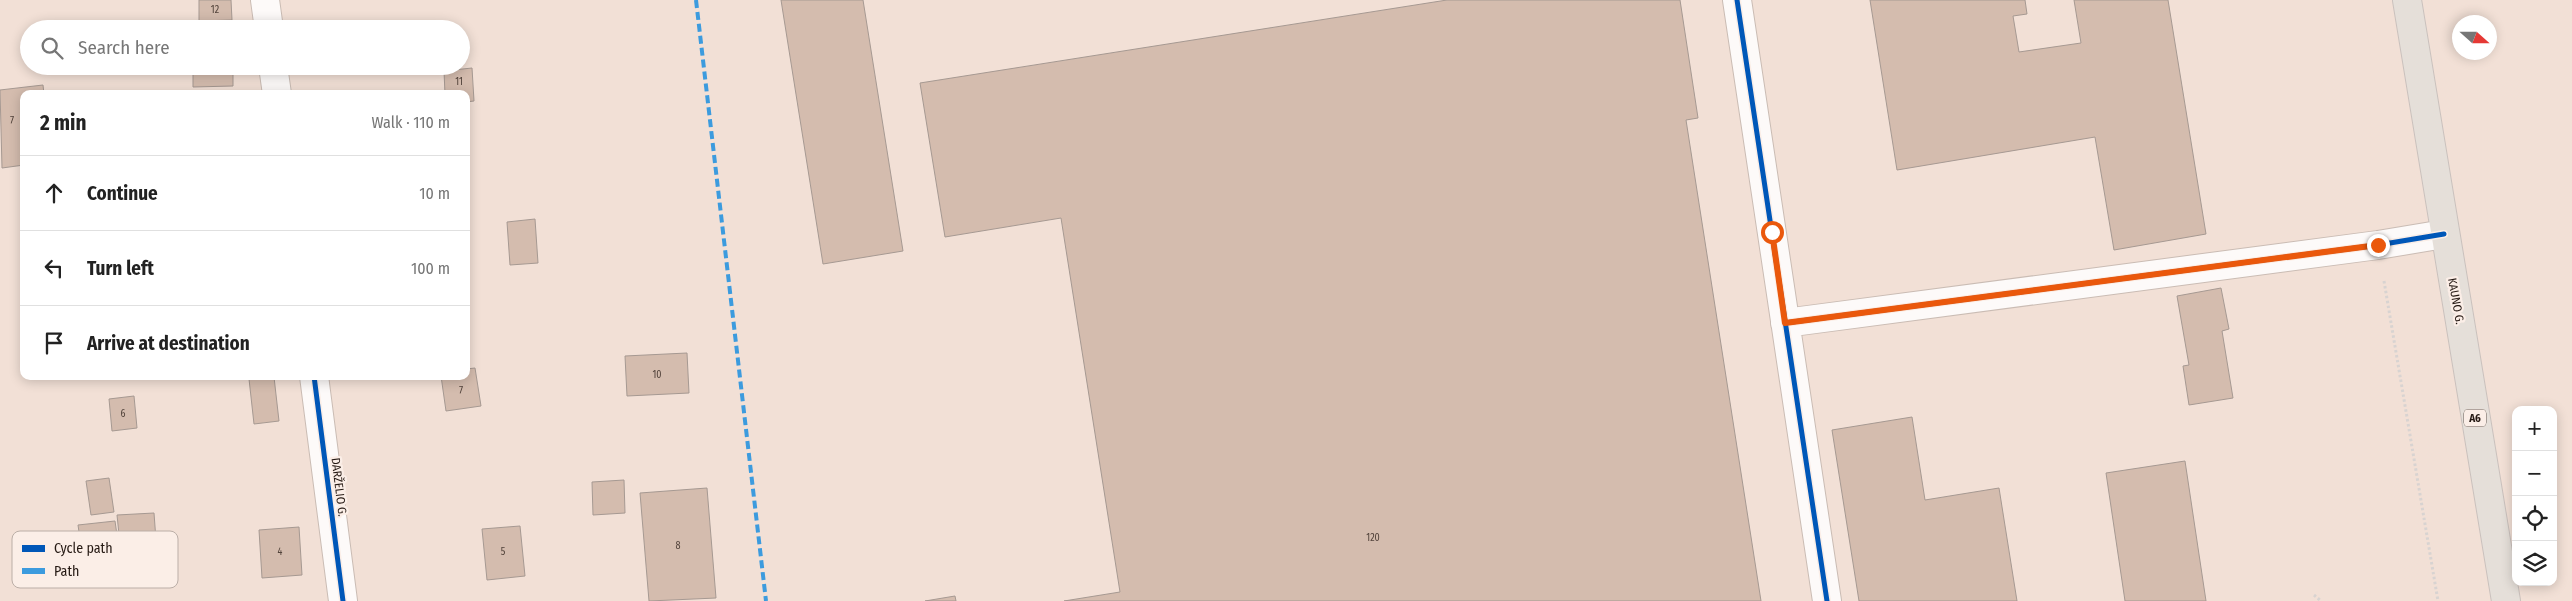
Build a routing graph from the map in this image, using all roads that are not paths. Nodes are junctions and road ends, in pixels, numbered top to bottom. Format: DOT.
graph roads {
  1 [pos="265,0"];
  2 [pos="1737,0"];
  3 [pos="2406,0"];
  4 [pos="268,20"];
  5 [pos="275,75"];
  6 [pos="277,90"];
  7 [pos="2444,234"];
  8 [pos="1785,323"];
  9 [pos="315,380"];
  10 [pos="343,601"];
  11 [pos="1827,601"];
  12 [pos="2506,601"];
  1 -- 4 [label="street"];
  2 -- 8 [label="street"];
  3 -- 7 [label="main road, KAUNO G. / A6"];
  5 -- 6 [label="street"];
  7 -- 8 [label="street"];
  7 -- 12 [label="main road, KAUNO G. / A6"];
  8 -- 11 [label="street"];
  9 -- 10 [label="street, DARŽELIO G."];
}
